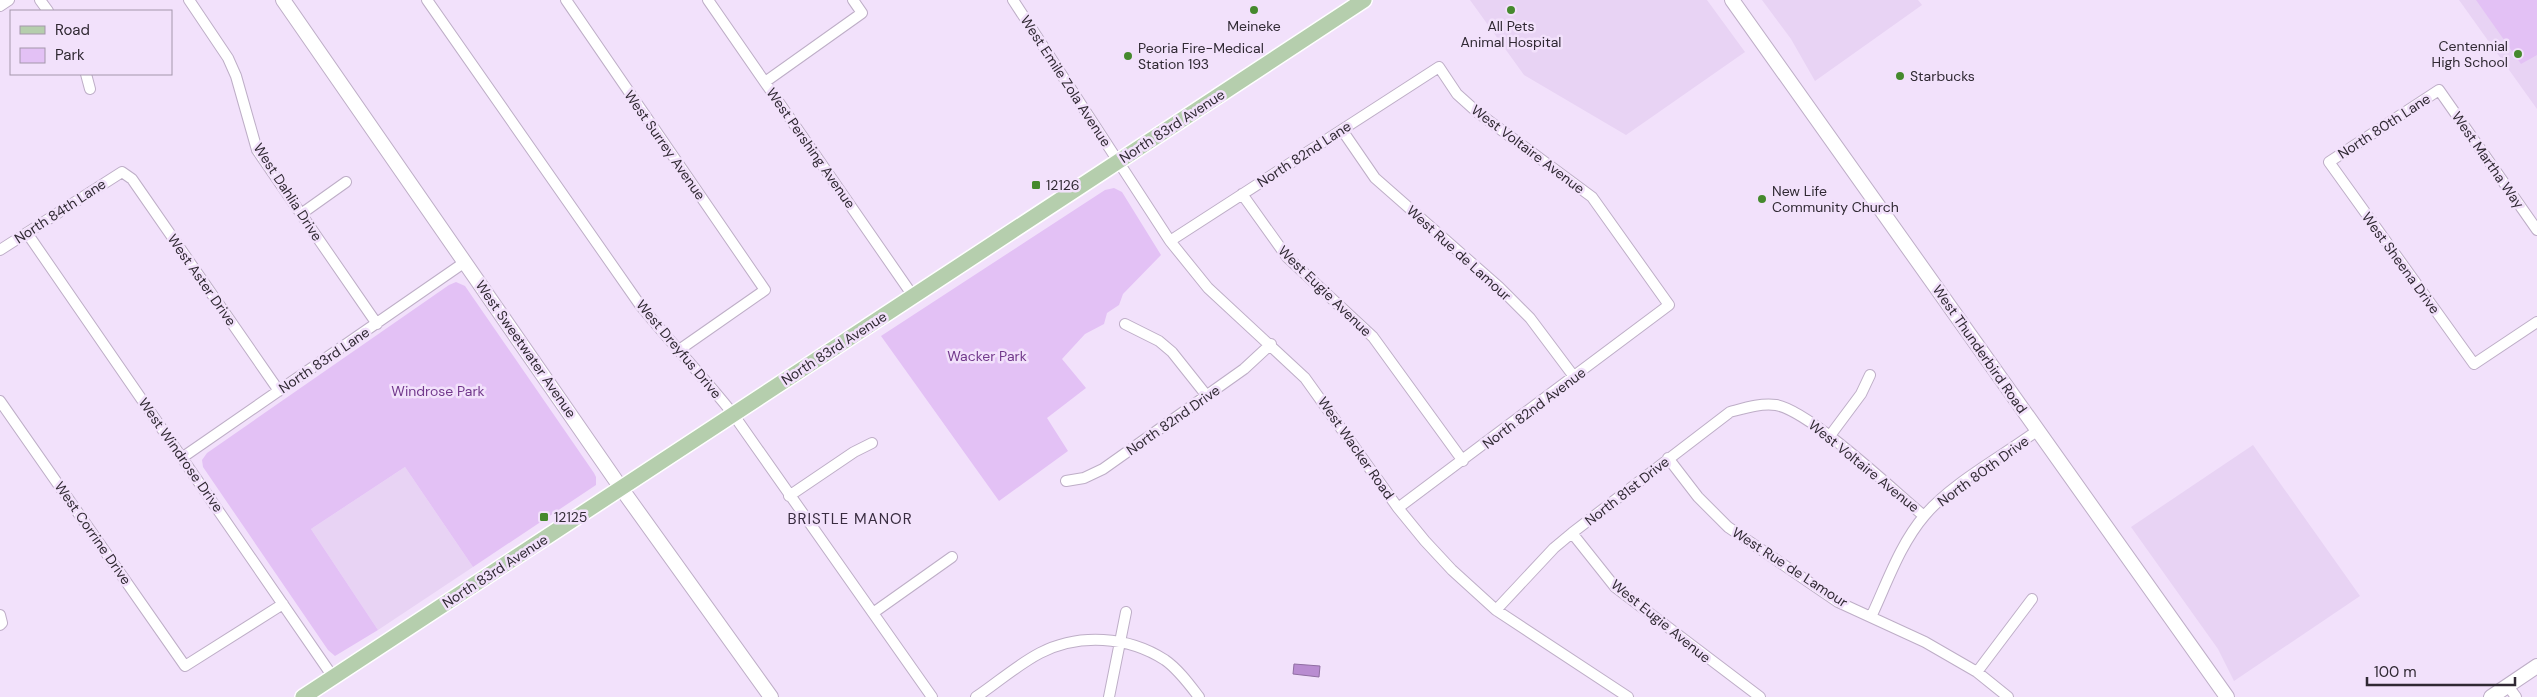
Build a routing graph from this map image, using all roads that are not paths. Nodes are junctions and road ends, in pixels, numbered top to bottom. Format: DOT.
graph roads {
  1 [pos="9,0"];
  2 [pos="188,0"];
  3 [pos="283,0"];
  4 [pos="427,0"];
  5 [pos="566,0"];
  6 [pos="708,0"];
  7 [pos="853,0"];
  8 [pos="1013,0"];
  9 [pos="1364,0"];
  10 [pos="1732,0"];
  11 [pos="0,6"];
  12 [pos="1439,67"];
  13 [pos="86,75"];
  14 [pos="765,82"];
  15 [pos="90,89"];
  16 [pos="2439,90"];
  17 [pos="1342,130"];
  18 [pos="1118,162"];
  19 [pos="2329,162"];
  20 [pos="122,172"];
  21 [pos="346,182"];
  22 [pos="1242,194"];
  23 [pos="300,214"];
  24 [pos="2537,230"];
  25 [pos="27,233"];
  26 [pos="1170,241"];
  27 [pos="0,250"];
  28 [pos="465,262"];
  29 [pos="913,296"];
  30 [pos="1669,305"];
  31 [pos="2537,322"];
  32 [pos="377,324"];
  33 [pos="1125,324"];
  34 [pos="1271,344"];
  35 [pos="679,350"];
  36 [pos="1870,374"];
  37 [pos="1575,378"];
  38 [pos="279,391"];
  39 [pos="1207,396"];
  40 [pos="0,401"];
  41 [pos="1776,405"];
  42 [pos="733,414"];
  43 [pos="2038,430"];
  44 [pos="1829,437"];
  45 [pos="872,443"];
  46 [pos="183,457"];
  47 [pos="1668,458"];
  48 [pos="1463,460"];
  49 [pos="1066,481"];
  50 [pos="622,488"];
  51 [pos="789,496"];
  52 [pos="1398,508"];
  53 [pos="1924,516"];
  54 [pos="1572,533"];
  55 [pos="952,557"];
  56 [pos="2032,599"];
  57 [pos="283,604"];
  58 [pos="1496,610"];
  59 [pos="1126,612"];
  60 [pos="872,613"];
  61 [pos="1871,617"];
  62 [pos="1120,641"];
  63 [pos="2537,666"];
  64 [pos="1977,672"];
  65 [pos="333,677"];
  66 [pos="2512,691"];
  67 [pos="303,697"];
  68 [pos="771,697"];
  69 [pos="932,697"];
  70 [pos="976,697"];
  71 [pos="1109,697"];
  72 [pos="1198,697"];
  73 [pos="1628,697"];
  74 [pos="1760,697"];
  75 [pos="2008,697"];
  76 [pos="2227,697"];
  77 [pos="2491,697"];
  1 -- 11 [label="street"];
  2 -- 23 [label="street, West Dahlia Drive"];
  3 -- 28 [label="street, West Sweetwater Avenue"];
  4 -- 35 [label="street, West Dreyfus Drive"];
  5 -- 35 [label="street, West Surrey Avenue"];
  6 -- 14 [label="street, West Pershing Avenue"];
  7 -- 14 [label="street"];
  8 -- 18 [label="street, West Emile Zola Avenue"];
  9 -- 18 [label="main road, North 83rd Avenue"];
  10 -- 43 [label="street, West Thunderbird Road"];
  12 -- 17 [label="street, North 82nd Lane"];
  12 -- 30 [label="street, West Voltaire Avenue"];
  13 -- 15 [label="street"];
  14 -- 29 [label="street, West Pershing Avenue"];
  16 -- 19 [label="street, North 80th Lane"];
  16 -- 24 [label="street, West Martha Way"];
  17 -- 22 [label="street, North 82nd Lane"];
  17 -- 37 [label="street, West Rue de Lamour"];
  18 -- 26 [label="street, West Wacker Road"];
  18 -- 29 [label="main road, North 83rd Avenue"];
  19 -- 31 [label="street, West Sheena Drive"];
  20 -- 25 [label="street, North 84th Lane"];
  20 -- 38 [label="street, West Aster Drive"];
  21 -- 23 [label="street"];
  22 -- 26 [label="street, North 82nd Lane"];
  22 -- 48 [label="street, West Eugie Avenue"];
  23 -- 32 [label="street, West Dahlia Drive"];
  25 -- 27 [label="street, North 84th Lane"];
  25 -- 46 [label="street, West Windrose Drive"];
  26 -- 34 [label="street, West Wacker Road"];
  28 -- 32 [label="street, North 83rd Lane"];
  28 -- 50 [label="street, West Sweetwater Avenue"];
  29 -- 42 [label="main road, North 83rd Avenue"];
  30 -- 37 [label="street, North 82nd Avenue"];
  32 -- 38 [label="street, North 83rd Lane"];
  33 -- 39 [label="street"];
  34 -- 39 [label="street, North 82nd Drive"];
  34 -- 52 [label="street, West Wacker Road"];
  35 -- 42 [label="street, West Dreyfus Drive"];
  36 -- 44 [label="street"];
  37 -- 48 [label="street, North 82nd Avenue"];
  38 -- 46 [label="street, North 83rd Lane"];
  39 -- 49 [label="street, North 82nd Drive"];
  40 -- 57 [label="street, West Corrine Drive"];
  41 -- 44 [label="street, West Voltaire Avenue"];
  41 -- 47 [label="street, North 81st Drive"];
  42 -- 50 [label="main road, North 83rd Avenue"];
  42 -- 51 [label="street, West Dreyfus Drive"];
  43 -- 53 [label="street, North 80th Drive"];
  43 -- 76 [label="street, West Thunderbird Road"];
  44 -- 53 [label="street, West Voltaire Avenue"];
  45 -- 51 [label="street"];
  46 -- 57 [label="street, West Windrose Drive"];
  47 -- 54 [label="street, North 81st Drive"];
  47 -- 61 [label="street, West Rue de Lamour"];
  48 -- 52 [label="street, North 82nd Avenue"];
  50 -- 65 [label="main road, North 83rd Avenue"];
  50 -- 68 [label="street, West Sweetwater Avenue"];
  51 -- 60 [label="street, West Dreyfus Drive"];
  52 -- 58 [label="street, West Wacker Road"];
  53 -- 61 [label="street, North 80th Drive"];
  54 -- 58 [label="street, North 81st Drive"];
  54 -- 74 [label="street, West Eugie Avenue"];
  55 -- 60 [label="street"];
  56 -- 64 [label="street"];
  57 -- 65 [label="street, West Windrose Drive"];
  58 -- 73 [label="street, West Wacker Road"];
  59 -- 62 [label="street"];
  60 -- 69 [label="street, West Dreyfus Drive"];
  61 -- 64 [label="street, West Rue de Lamour"];
  62 -- 70 [label="street"];
  62 -- 71 [label="street"];
  62 -- 72 [label="street"];
  63 -- 66 [label="street"];
  64 -- 75 [label="street, West Rue de Lamour"];
  65 -- 67 [label="main road, North 83rd Avenue"];
  66 -- 77 [label="street"];
}
